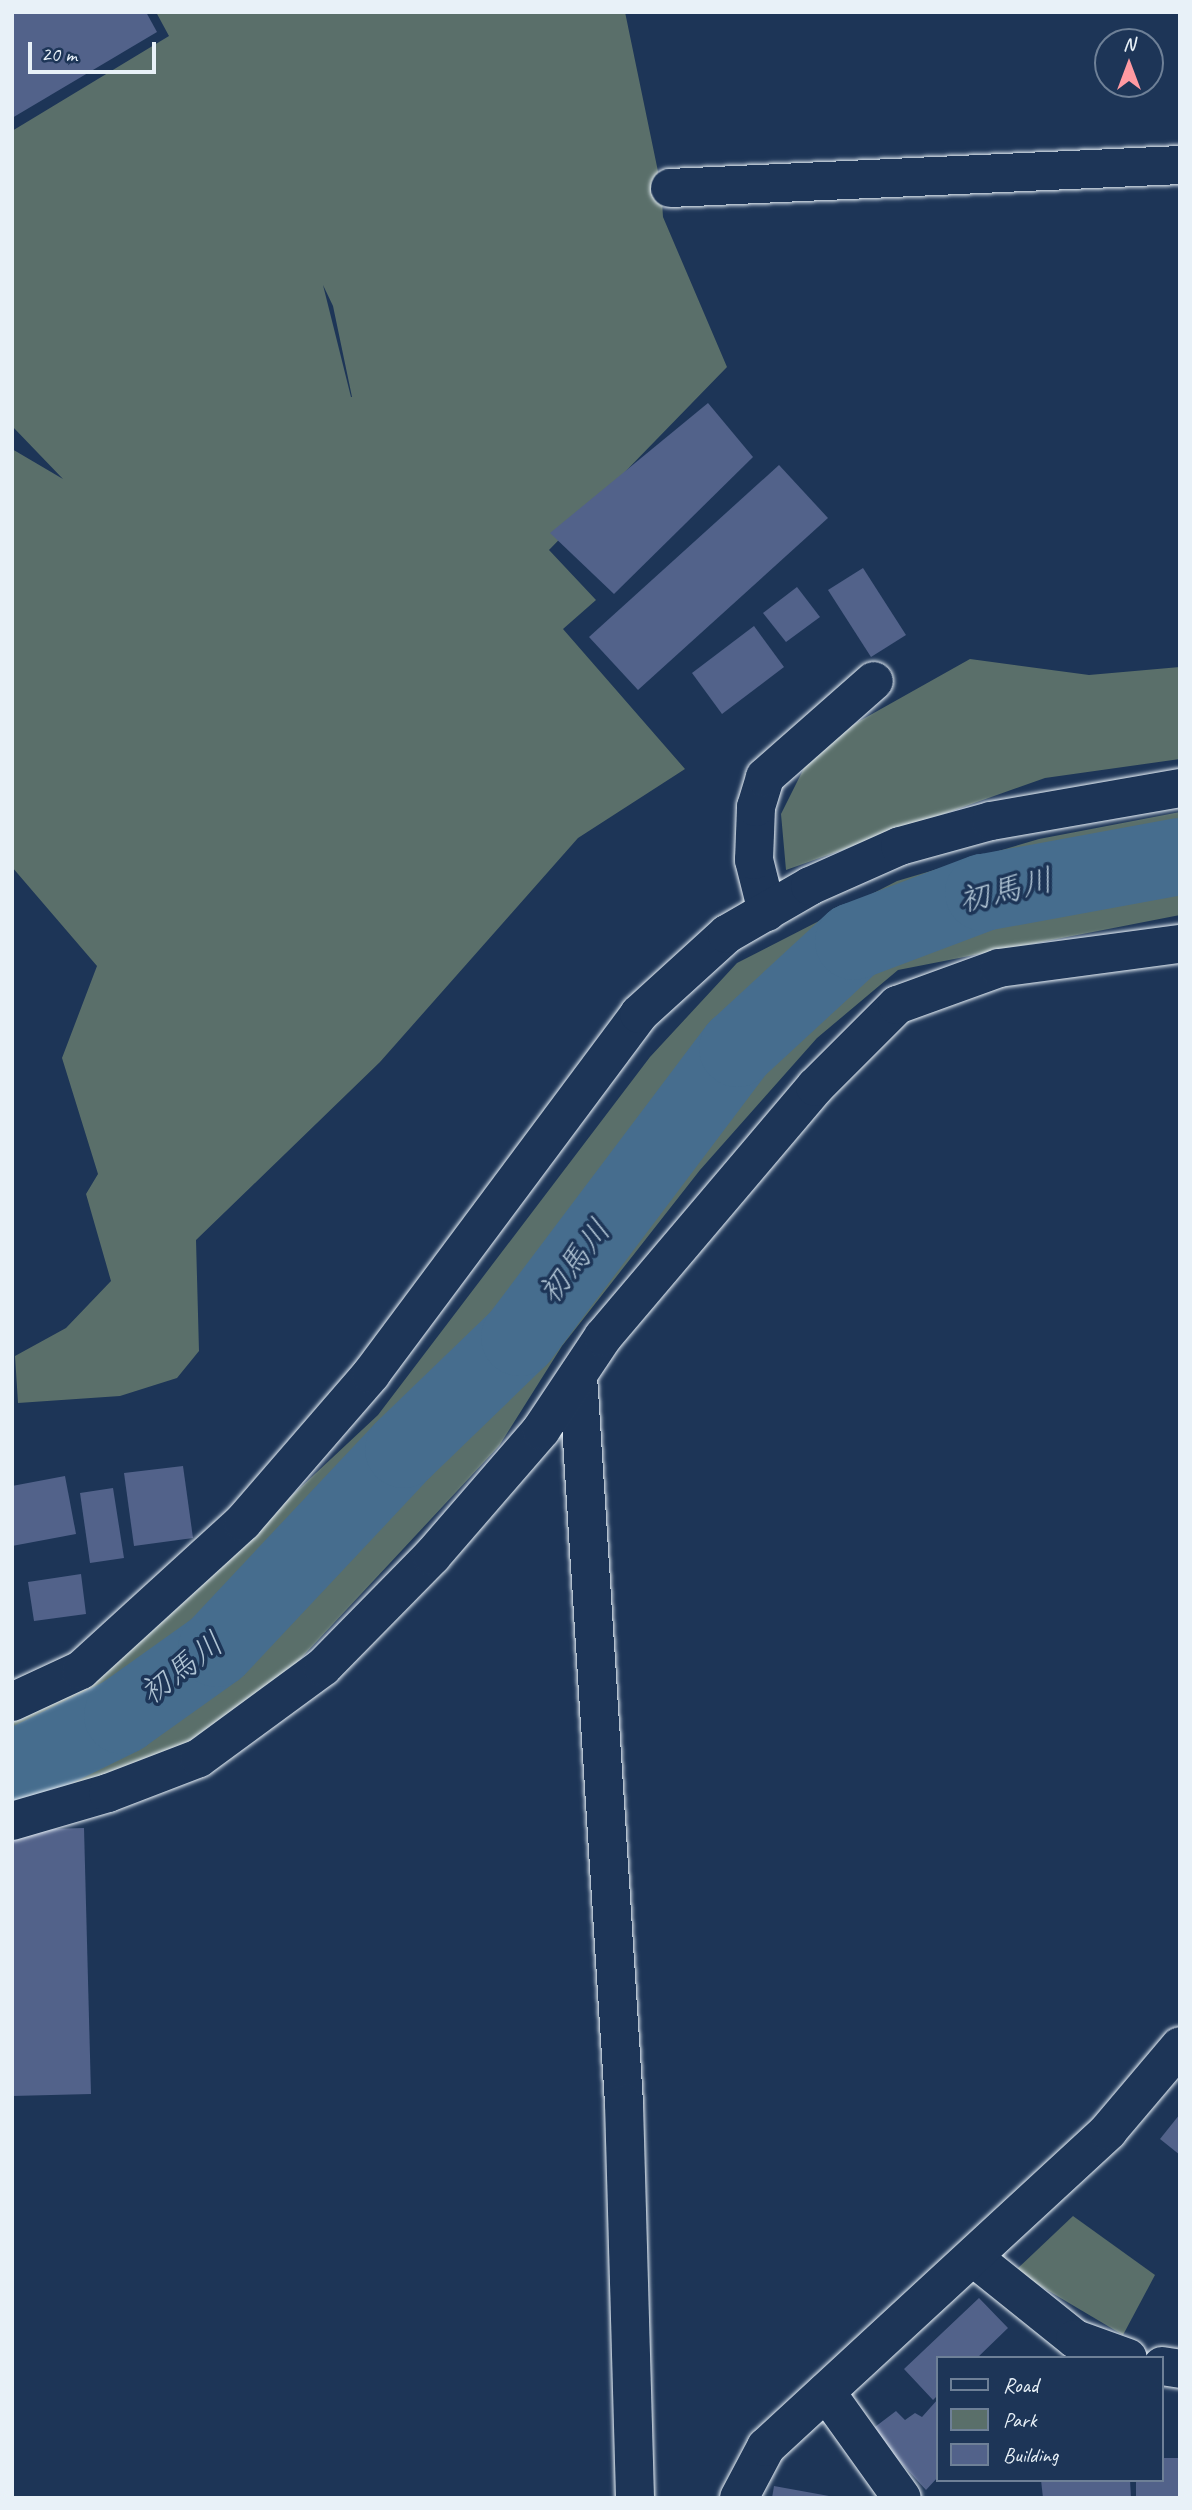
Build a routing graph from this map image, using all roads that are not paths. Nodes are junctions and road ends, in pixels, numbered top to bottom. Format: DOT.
graph roads {
  1 [pos="1180,165"];
  2 [pos="670,188"];
  3 [pos="874,681"];
  4 [pos="1180,788"];
  5 [pos="767,912"];
  6 [pos="1180,944"];
  7 [pos="578,1376"];
  8 [pos="12,1702"];
  9 [pos="12,1821"];
  10 [pos="1180,2046"];
  11 [pos="974,2258"];
  12 [pos="1122,2356"];
  13 [pos="826,2392"];
  14 [pos="635,2498"];
  15 [pos="739,2498"];
  16 [pos="902,2498"];
  1 -- 2 [label="street"];
  3 -- 5 [label="street"];
  4 -- 5 [label="street"];
  5 -- 8 [label="street"];
  6 -- 7 [label="street"];
  7 -- 9 [label="street"];
  7 -- 14 [label="street"];
  10 -- 11 [label="street"];
  11 -- 12 [label="street"];
  11 -- 13 [label="street"];
  13 -- 15 [label="street"];
  13 -- 16 [label="street"];
}
